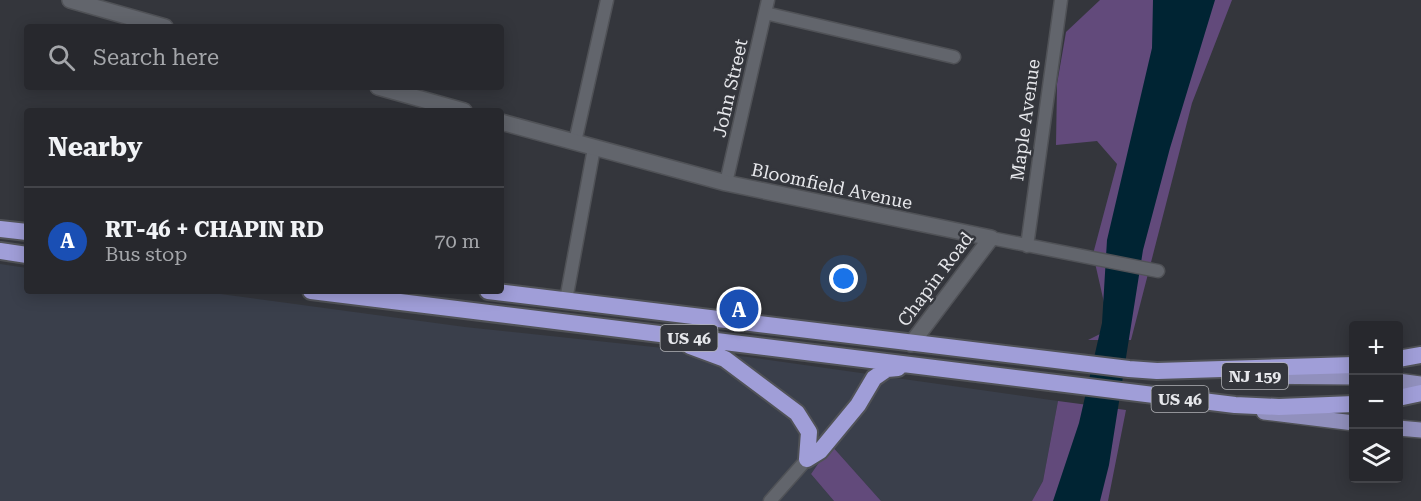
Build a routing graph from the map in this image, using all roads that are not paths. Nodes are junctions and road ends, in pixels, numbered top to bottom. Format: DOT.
graph roads {
  1 [pos="70,0"];
  2 [pos="607,0"];
  3 [pos="1061,0"];
  4 [pos="767,6"];
  5 [pos="154,24"];
  6 [pos="954,57"];
  7 [pos="389,90"];
  8 [pos="453,108"];
  9 [pos="504,123"];
  10 [pos="575,142"];
  11 [pos="594,148"];
  12 [pos="726,183"];
  13 [pos="0,229"];
  14 [pos="24,232"];
  15 [pos="991,238"];
  16 [pos="1027,246"];
  17 [pos="0,251"];
  18 [pos="24,255"];
  19 [pos="1158,271"];
  20 [pos="504,293"];
  21 [pos="336,294"];
  22 [pos="566,300"];
  23 [pos="638,331"];
  24 [pos="911,344"];
  25 [pos="1421,355"];
  26 [pos="1403,358"];
  27 [pos="1349,365"];
  28 [pos="915,367"];
  29 [pos="1157,371"];
  30 [pos="1349,377"];
  31 [pos="1403,382"];
  32 [pos="1419,387"];
  33 [pos="1403,395"];
  34 [pos="1235,405"];
  35 [pos="1349,405"];
  36 [pos="1349,423"];
  37 [pos="1403,428"];
  38 [pos="1421,430"];
  39 [pos="807,459"];
  40 [pos="770,501"];
  1 -- 5 [label="street"];
  2 -- 10 [label="street"];
  3 -- 16 [label="street, Maple Avenue"];
  4 -- 6 [label="street"];
  4 -- 12 [label="street, John Street"];
  7 -- 8 [label="street"];
  9 -- 10 [label="street, Bloomfield Avenue"];
  10 -- 11 [label="street, Bloomfield Avenue"];
  11 -- 12 [label="street, Bloomfield Avenue"];
  11 -- 22 [label="street"];
  12 -- 15 [label="street, Bloomfield Avenue"];
  13 -- 14 [label="highway"];
  15 -- 16 [label="street, Bloomfield Avenue"];
  15 -- 24 [label="street, Chapin Road"];
  16 -- 19 [label="street, Bloomfield Avenue"];
  17 -- 18 [label="highway"];
  20 -- 22 [label="highway, US 46"];
  21 -- 23 [label="highway, US 46"];
  22 -- 24 [label="highway, US 46"];
  23 -- 28 [label="highway, US 46"];
  23 -- 39 [label="highway"];
  24 -- 29 [label="highway, US 46"];
  25 -- 26 [label="highway"];
  27 -- 29 [label="highway, US 46"];
  28 -- 34 [label="highway, US 46"];
  28 -- 39 [label="highway"];
  29 -- 30 [label="main road, NJ 159"];
  31 -- 32 [label="main road"];
  32 -- 33 [label="highway"];
  34 -- 35 [label="highway, US 46"];
  34 -- 36 [label="main road, NJ 159"];
  37 -- 38 [label="main road"];
  39 -- 40 [label="street"];
}
